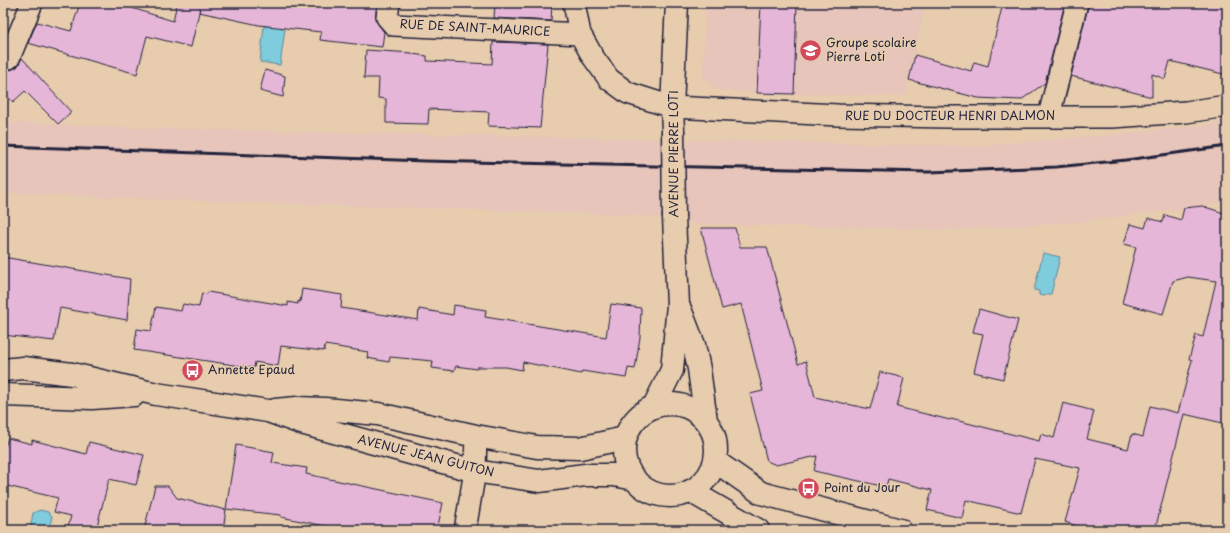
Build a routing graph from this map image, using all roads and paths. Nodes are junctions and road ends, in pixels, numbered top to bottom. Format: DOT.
graph roads {
  1 [pos="32,3"];
  2 [pos="389,3"];
  3 [pos="574,3"];
  4 [pos="677,3"];
  5 [pos="1077,3"];
  6 [pos="580,34"];
  7 [pos="9,58"];
  8 [pos="1227,106"];
  9 [pos="672,107"];
  10 [pos="1049,116"];
  11 [pos="678,304"];
  12 [pos="3,370"];
  13 [pos="156,394"];
  14 [pos="3,395"];
  15 [pos="654,406"];
  16 [pos="268,411"];
  17 [pos="706,421"];
  18 [pos="476,436"];
  19 [pos="626,438"];
  20 [pos="715,461"];
  21 [pos="474,471"];
  22 [pos="635,479"];
  23 [pos="690,492"];
  24 [pos="465,530"];
  25 [pos="758,530"];
  26 [pos="900,530"];
  1 -- 7 [label="street"];
  2 -- 6 [label="street, RUE DE SAINT-MAURICE"];
  3 -- 6 [label="street, RUE DU DOCTEUR HENRI DALMON"];
  4 -- 9 [label="main road, AVENUE PIERRE LOTI"];
  5 -- 10 [label="street"];
  6 -- 9 [label="street, RUE DU DOCTEUR HENRI DALMON"];
  8 -- 10 [label="street, RUE DU DOCTEUR HENRI DALMON"];
  9 -- 10 [label="street, RUE DU DOCTEUR HENRI DALMON"];
  9 -- 11 [label="main road, AVENUE PIERRE LOTI, bridge"];
  11 -- 15 [label="main road, AVENUE PIERRE LOTI"];
  11 -- 17 [label="main road, AVENUE PIERRE LOTI"];
  12 -- 13 [label="main road, AVENUE JEAN GUITON"];
  13 -- 14 [label="main road, AVENUE JEAN GUITON"];
  13 -- 16 [label="main road, AVENUE JEAN GUITON"];
  15 -- 17 [label="main road"];
  15 -- 19 [label="main road"];
  16 -- 18 [label="main road, AVENUE JEAN GUITON"];
  16 -- 21 [label="main road, AVENUE JEAN GUITON"];
  17 -- 20 [label="main road"];
  18 -- 19 [label="main road, AVENUE JEAN GUITON"];
  18 -- 21 [label="street"];
  19 -- 22 [label="main road"];
  20 -- 23 [label="main road"];
  20 -- 26 [label="main road"];
  21 -- 22 [label="main road, AVENUE JEAN GUITON"];
  21 -- 24 [label="street"];
  22 -- 23 [label="main road"];
  23 -- 25 [label="main road"];
}
